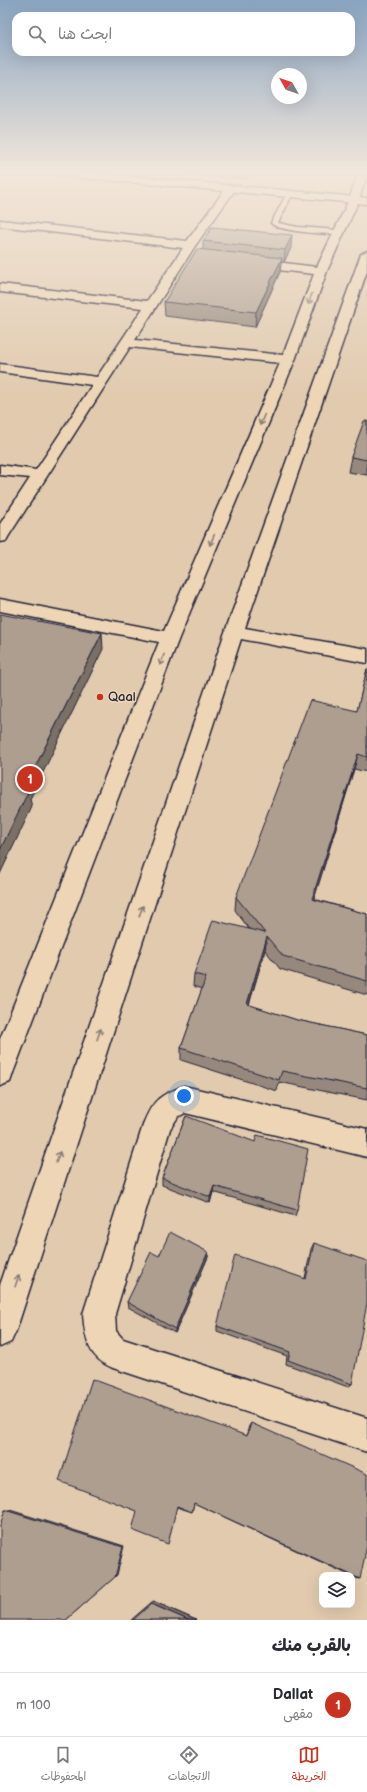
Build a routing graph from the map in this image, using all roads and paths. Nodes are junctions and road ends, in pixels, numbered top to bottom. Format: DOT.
graph roads {
  1 [pos="187,249"];
  2 [pos="331,249"];
  3 [pos="367,254"];
  4 [pos="182,256"];
  5 [pos="198,258"];
  6 [pos="236,262"];
  7 [pos="320,271"];
  8 [pos="0,288"];
  9 [pos="151,305"];
  10 [pos="126,343"];
  11 [pos="288,360"];
  12 [pos="0,368"];
  13 [pos="100,382"];
  14 [pos="0,470"];
  15 [pos="40,475"];
  16 [pos="0,537"];
  17 [pos="0,606"];
  18 [pos="234,632"];
  19 [pos="170,638"];
  20 [pos="367,656"];
  21 [pos="0,1073"];
  22 [pos="367,1143"];
  23 [pos="0,1331"];
  24 [pos="367,1435"];
  1 -- 4 [label="street"];
  2 -- 7 [label="street"];
  3 -- 18 [label="street"];
  4 -- 5 [label="street"];
  4 -- 9 [label="street"];
  6 -- 7 [label="street"];
  7 -- 11 [label="street, one-way"];
  8 -- 9 [label="street"];
  9 -- 10 [label="street"];
  10 -- 11 [label="street"];
  10 -- 13 [label="street"];
  11 -- 19 [label="street, one-way"];
  12 -- 13 [label="street"];
  13 -- 15 [label="street"];
  14 -- 15 [label="street"];
  15 -- 16 [label="street"];
  17 -- 19 [label="street"];
  18 -- 20 [label="street"];
  23 -- 18 [label="street, one-way"];
  19 -- 21 [label="street, one-way"];
  22 -- 24 [label="street"];
}
